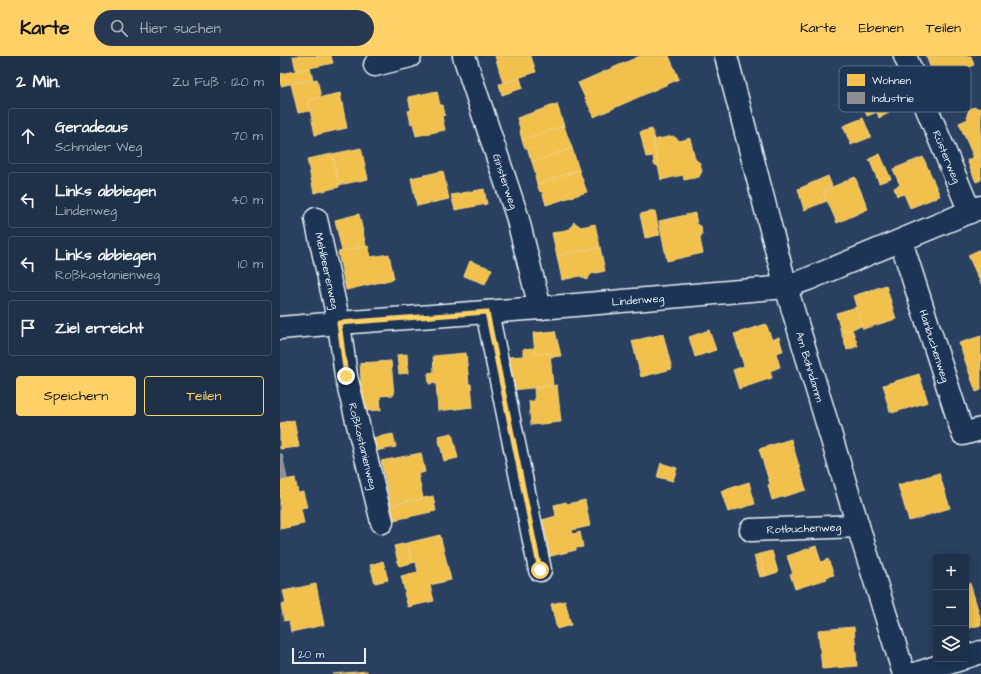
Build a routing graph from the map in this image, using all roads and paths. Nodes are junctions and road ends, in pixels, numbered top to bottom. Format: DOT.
graph roads {
  1 [pos="410,56"];
  2 [pos="464,56"];
  3 [pos="726,56"];
  4 [pos="905,56"];
  5 [pos="375,65"];
  6 [pos="910,66"];
  7 [pos="931,112"];
  8 [pos="976,210"];
  9 [pos="316,220"];
  10 [pos="901,241"];
  11 [pos="786,286"];
  12 [pos="540,308"];
  13 [pos="487,312"];
  14 [pos="339,323"];
  15 [pos="280,328"];
  16 [pos="981,429"];
  17 [pos="382,522"];
  18 [pos="858,526"];
  19 [pos="751,530"];
  20 [pos="540,570"];
  21 [pos="981,652"];
  22 [pos="969,656"];
  23 [pos="952,662"];
  24 [pos="904,674"];
  25 [pos="915,674"];
  1 -- 5 [label="street"];
  2 -- 12 [label="street, Ginsterweg"];
  3 -- 11 [label="street, Am Bahndamm"];
  4 -- 6 [label="street, Rüsterweg"];
  7 -- 8 [label="street, Rüsterweg"];
  8 -- 10 [label="street, Lindenweg"];
  9 -- 14 [label="street, Mehlbeerenweg"];
  10 -- 11 [label="street, Lindenweg"];
  10 -- 16 [label="street, Hainbuchenweg"];
  11 -- 12 [label="street, Lindenweg"];
  11 -- 18 [label="street, Am Bahndamm"];
  12 -- 13 [label="street, Lindenweg"];
  13 -- 14 [label="street, Lindenweg"];
  13 -- 20 [label="street"];
  14 -- 15 [label="street, Lindenweg"];
  14 -- 17 [label="street, Roßkastanienweg"];
  18 -- 19 [label="street, Rotbuchenweg"];
  18 -- 24 [label="street, Am Bahndamm"];
  21 -- 22 [label="street"];
  23 -- 25 [label="street"];
}
